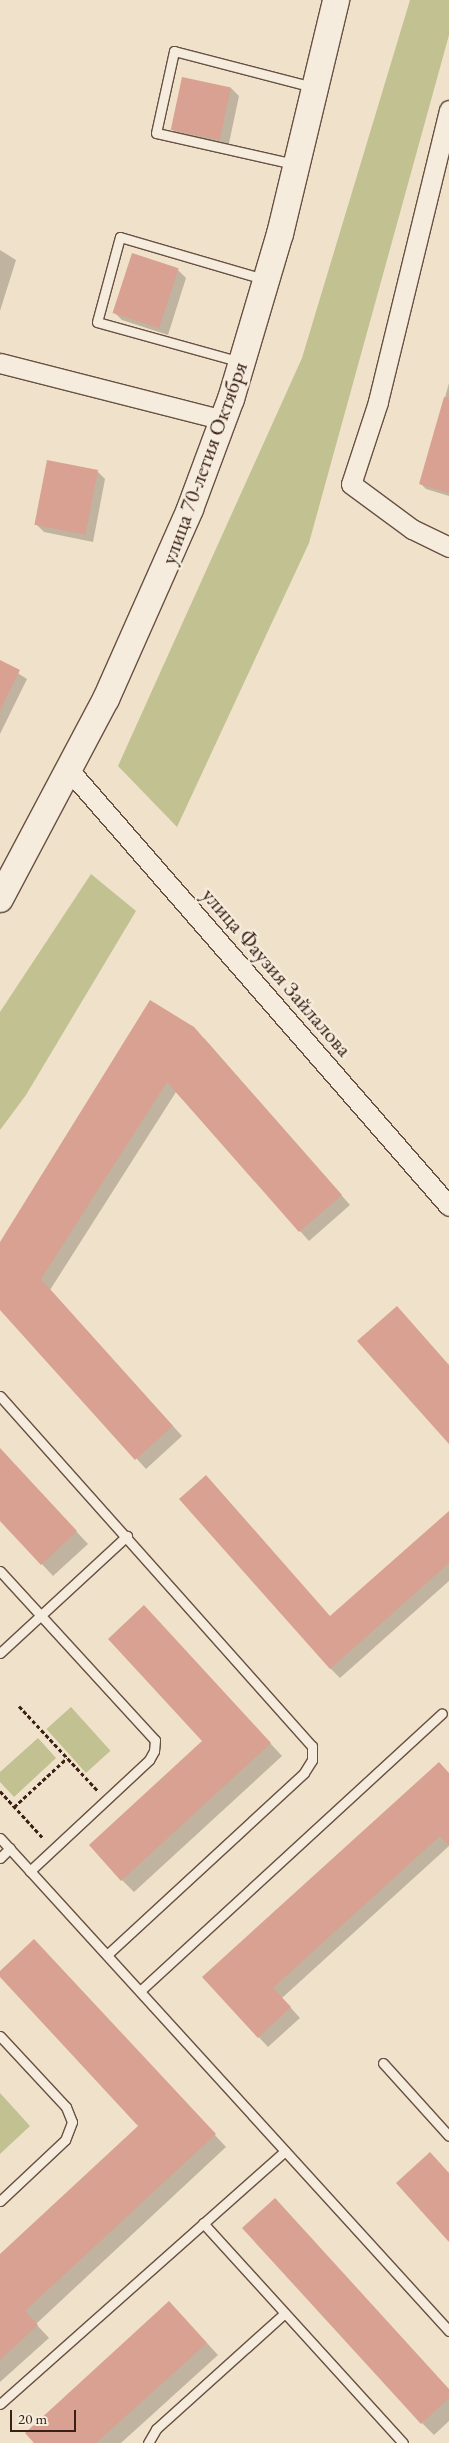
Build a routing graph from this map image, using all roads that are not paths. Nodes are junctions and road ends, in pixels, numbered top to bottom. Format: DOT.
graph roads {
  1 [pos="336,0"];
  2 [pos="316,88"];
  3 [pos="449,110"];
  4 [pos="297,165"];
  5 [pos="266,280"];
  6 [pos="242,362"];
  7 [pos="0,363"];
  8 [pos="224,420"];
  9 [pos="449,548"];
  10 [pos="69,770"];
  11 [pos="0,899"];
  12 [pos="449,1206"];
  13 [pos="0,1396"];
  14 [pos="127,1536"];
  15 [pos="0,1571"];
  16 [pos="41,1615"];
  17 [pos="0,1653"];
  18 [pos="442,1713"];
  19 [pos="0,1838"];
  20 [pos="10,1848"];
  21 [pos="0,1858"];
  22 [pos="30,1871"];
  23 [pos="106,1955"];
  24 [pos="140,1991"];
  25 [pos="0,2036"];
  26 [pos="383,2063"];
  27 [pos="449,2136"];
  28 [pos="285,2151"];
  29 [pos="0,2201"];
  30 [pos="203,2223"];
  31 [pos="285,2313"];
  32 [pos="449,2331"];
  33 [pos="0,2404"];
  34 [pos="148,2443"];
  35 [pos="403,2443"];
  1 -- 2 [label="main road, улица 70-летия Октября"];
  2 -- 4 [label="main road, улица 70-летия Октября"];
  2 -- 4 [label="lane"];
  3 -- 9 [label="street"];
  4 -- 5 [label="main road, улица 70-летия Октября"];
  5 -- 6 [label="main road, улица 70-летия Октября"];
  5 -- 6 [label="lane"];
  6 -- 8 [label="main road, улица 70-летия Октября"];
  7 -- 8 [label="street"];
  8 -- 10 [label="main road, улица 70-летия Октября"];
  10 -- 11 [label="main road, улица 70-летия Октября"];
  10 -- 12 [label="street, улица Фаузия Зайлалова"];
  13 -- 14 [label="lane"];
  14 -- 16 [label="lane"];
  14 -- 23 [label="lane"];
  15 -- 16 [label="lane"];
  16 -- 17 [label="lane"];
  16 -- 22 [label="lane"];
  18 -- 24 [label="lane"];
  19 -- 20 [label="lane"];
  20 -- 21 [label="lane"];
  20 -- 22 [label="lane"];
  22 -- 23 [label="lane"];
  23 -- 24 [label="lane"];
  24 -- 28 [label="lane"];
  25 -- 29 [label="lane"];
  26 -- 27 [label="lane"];
  28 -- 30 [label="lane"];
  28 -- 32 [label="lane"];
  30 -- 31 [label="lane"];
  30 -- 33 [label="lane"];
  31 -- 34 [label="lane"];
  31 -- 35 [label="lane"];
}
